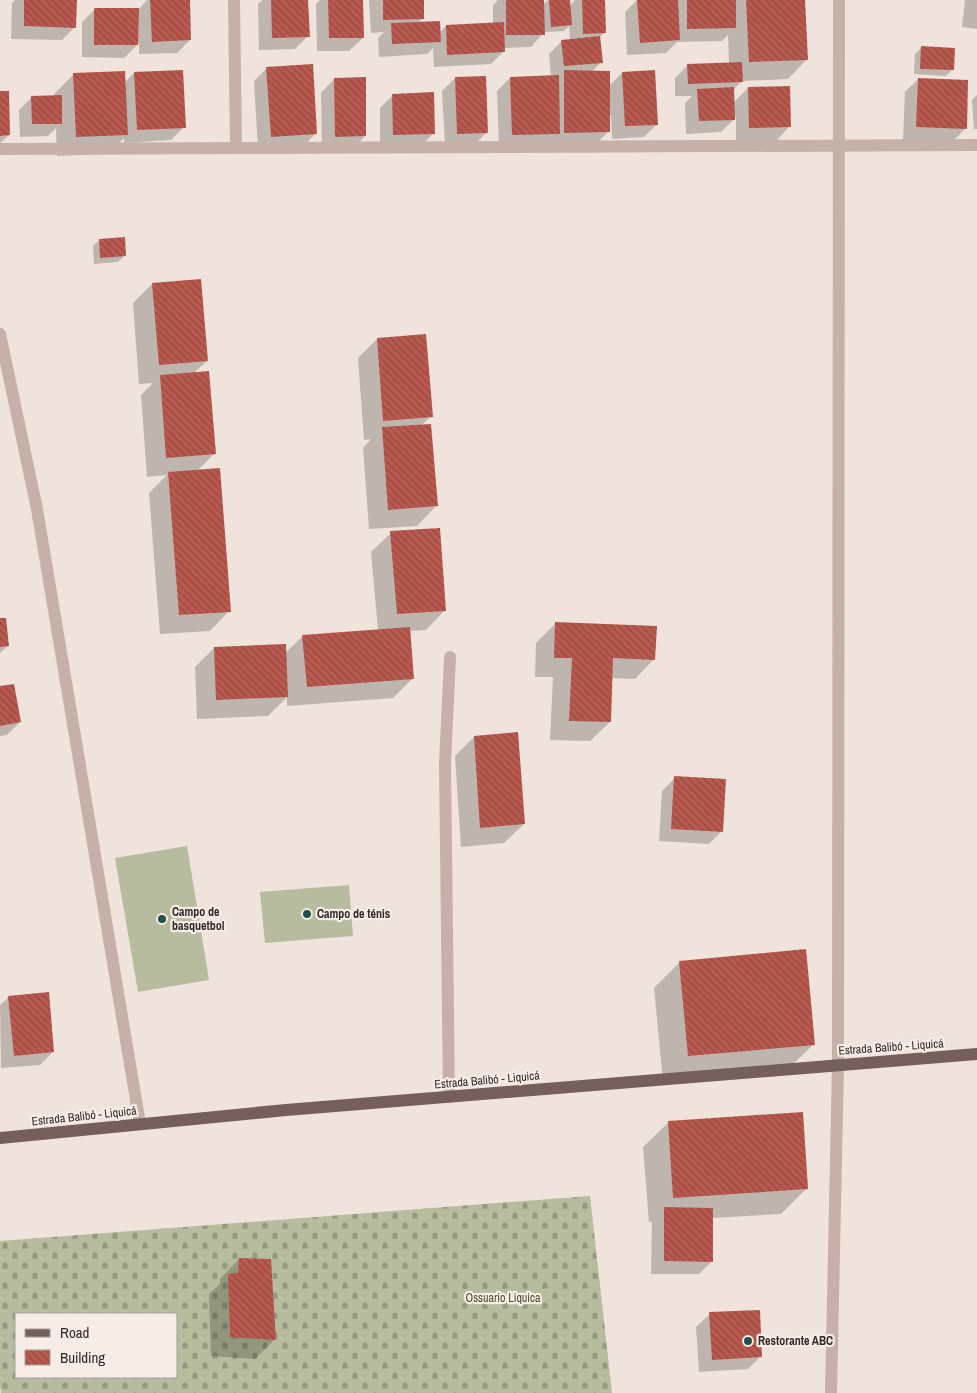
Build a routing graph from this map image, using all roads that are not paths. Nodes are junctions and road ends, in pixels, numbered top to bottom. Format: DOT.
graph roads {
  1 [pos="234,0"];
  2 [pos="839,0"];
  3 [pos="840,144"];
  4 [pos="977,145"];
  5 [pos="236,148"];
  6 [pos="0,149"];
  7 [pos="0,334"];
  8 [pos="450,657"];
  9 [pos="977,1054"];
  10 [pos="838,1065"];
  11 [pos="448,1097"];
  12 [pos="140,1124"];
  13 [pos="0,1138"];
  14 [pos="831,1393"];
  1 -- 5 [label="street"];
  2 -- 3 [label="street"];
  3 -- 4 [label="street"];
  3 -- 5 [label="street"];
  3 -- 10 [label="street"];
  5 -- 6 [label="street"];
  7 -- 12 [label="street"];
  8 -- 11 [label="street"];
  9 -- 10 [label="main road, Estrada Balibó - Liquicá"];
  10 -- 11 [label="main road, Estrada Balibó - Liquicá"];
  10 -- 14 [label="street"];
  11 -- 12 [label="main road, Estrada Balibó - Liquicá"];
  12 -- 13 [label="main road, Estrada Balibó - Liquicá"];
}
